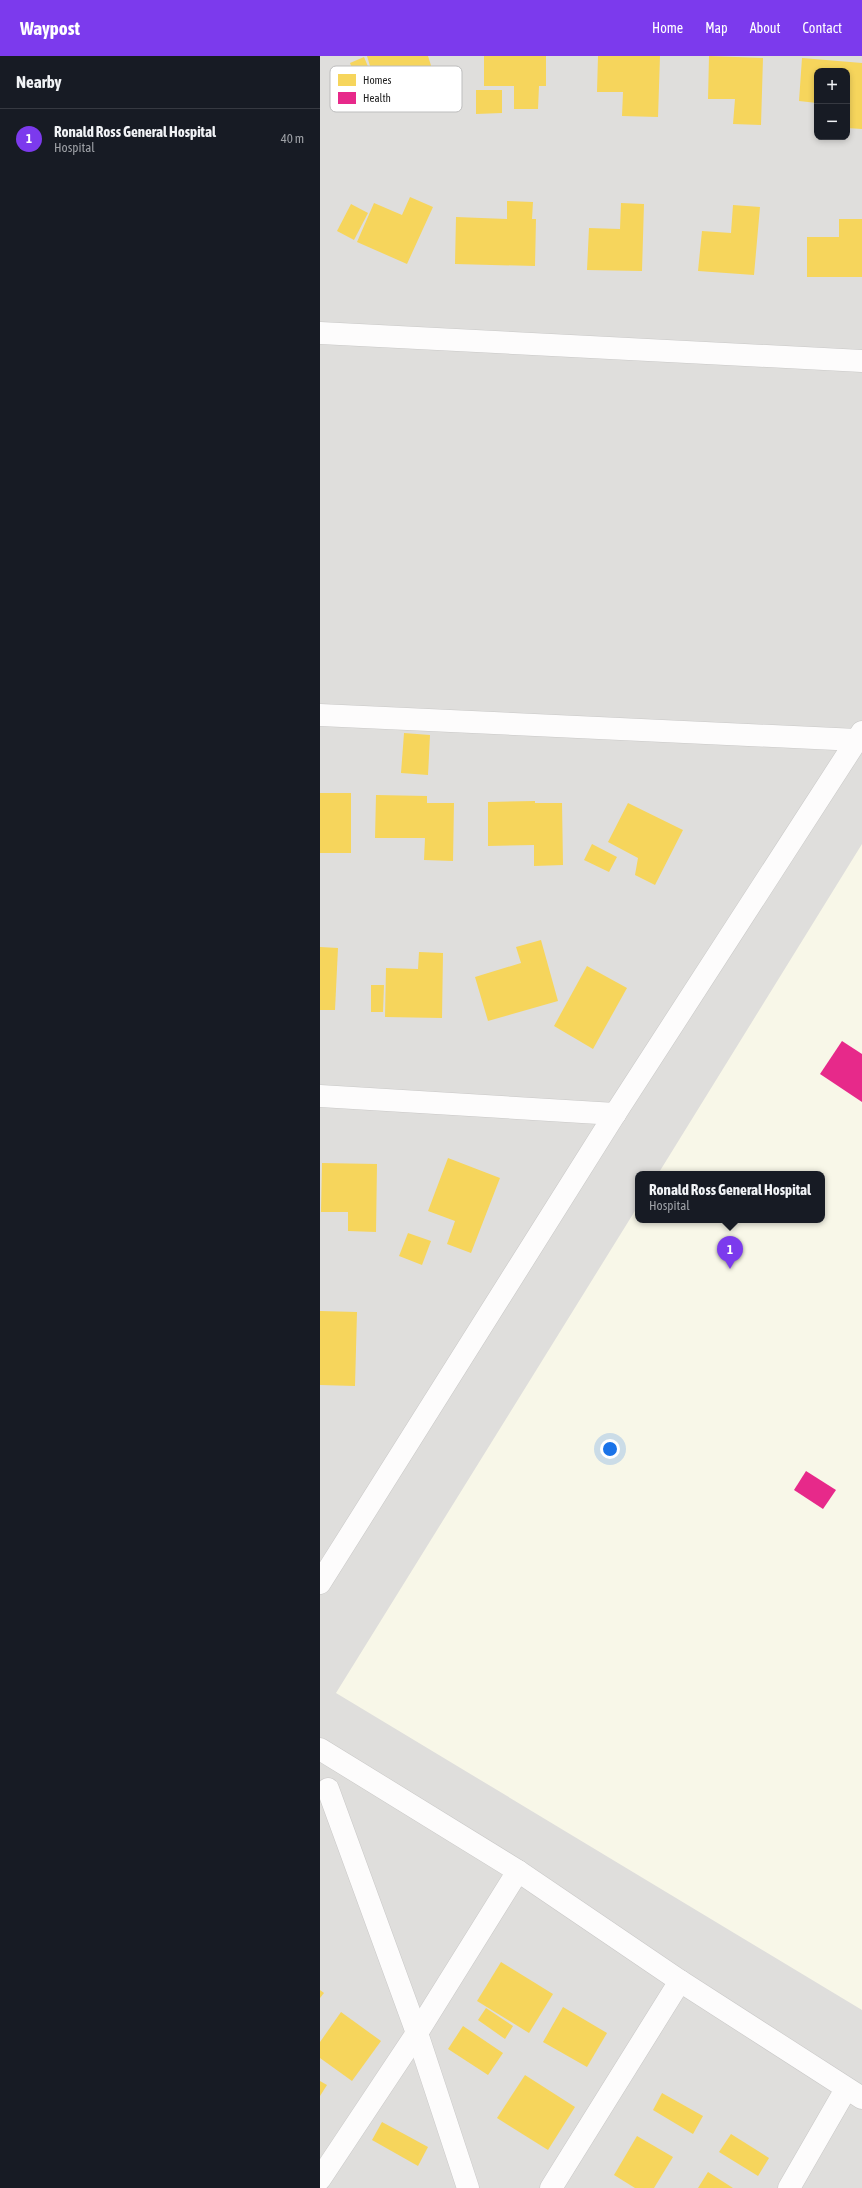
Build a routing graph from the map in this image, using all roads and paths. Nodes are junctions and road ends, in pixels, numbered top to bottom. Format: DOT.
graph roads {
  1 [pos="320,333"];
  2 [pos="862,361"];
  3 [pos="320,715"];
  4 [pos="860,736"];
  5 [pos="320,1096"];
  6 [pos="615,1114"];
  7 [pos="320,1583"];
  8 [pos="320,1749"];
  9 [pos="343,1763"];
  10 [pos="324,1795"];
  11 [pos="518,1871"];
  12 [pos="680,1981"];
  13 [pos="417,2033"];
  14 [pos="854,2093"];
  15 [pos="320,2178"];
  16 [pos="468,2188"];
  17 [pos="551,2188"];
  18 [pos="789,2188"];
  1 -- 2 [label="street"];
  3 -- 4 [label="street"];
  4 -- 6 [label="street"];
  5 -- 6 [label="street"];
  6 -- 7 [label="street"];
  8 -- 9 [label="street"];
  9 -- 10 [label="street"];
  9 -- 11 [label="street"];
  10 -- 13 [label="street"];
  11 -- 12 [label="street"];
  11 -- 13 [label="street"];
  12 -- 14 [label="street"];
  12 -- 17 [label="street"];
  13 -- 15 [label="street"];
  13 -- 16 [label="street"];
  14 -- 18 [label="street"];
}
